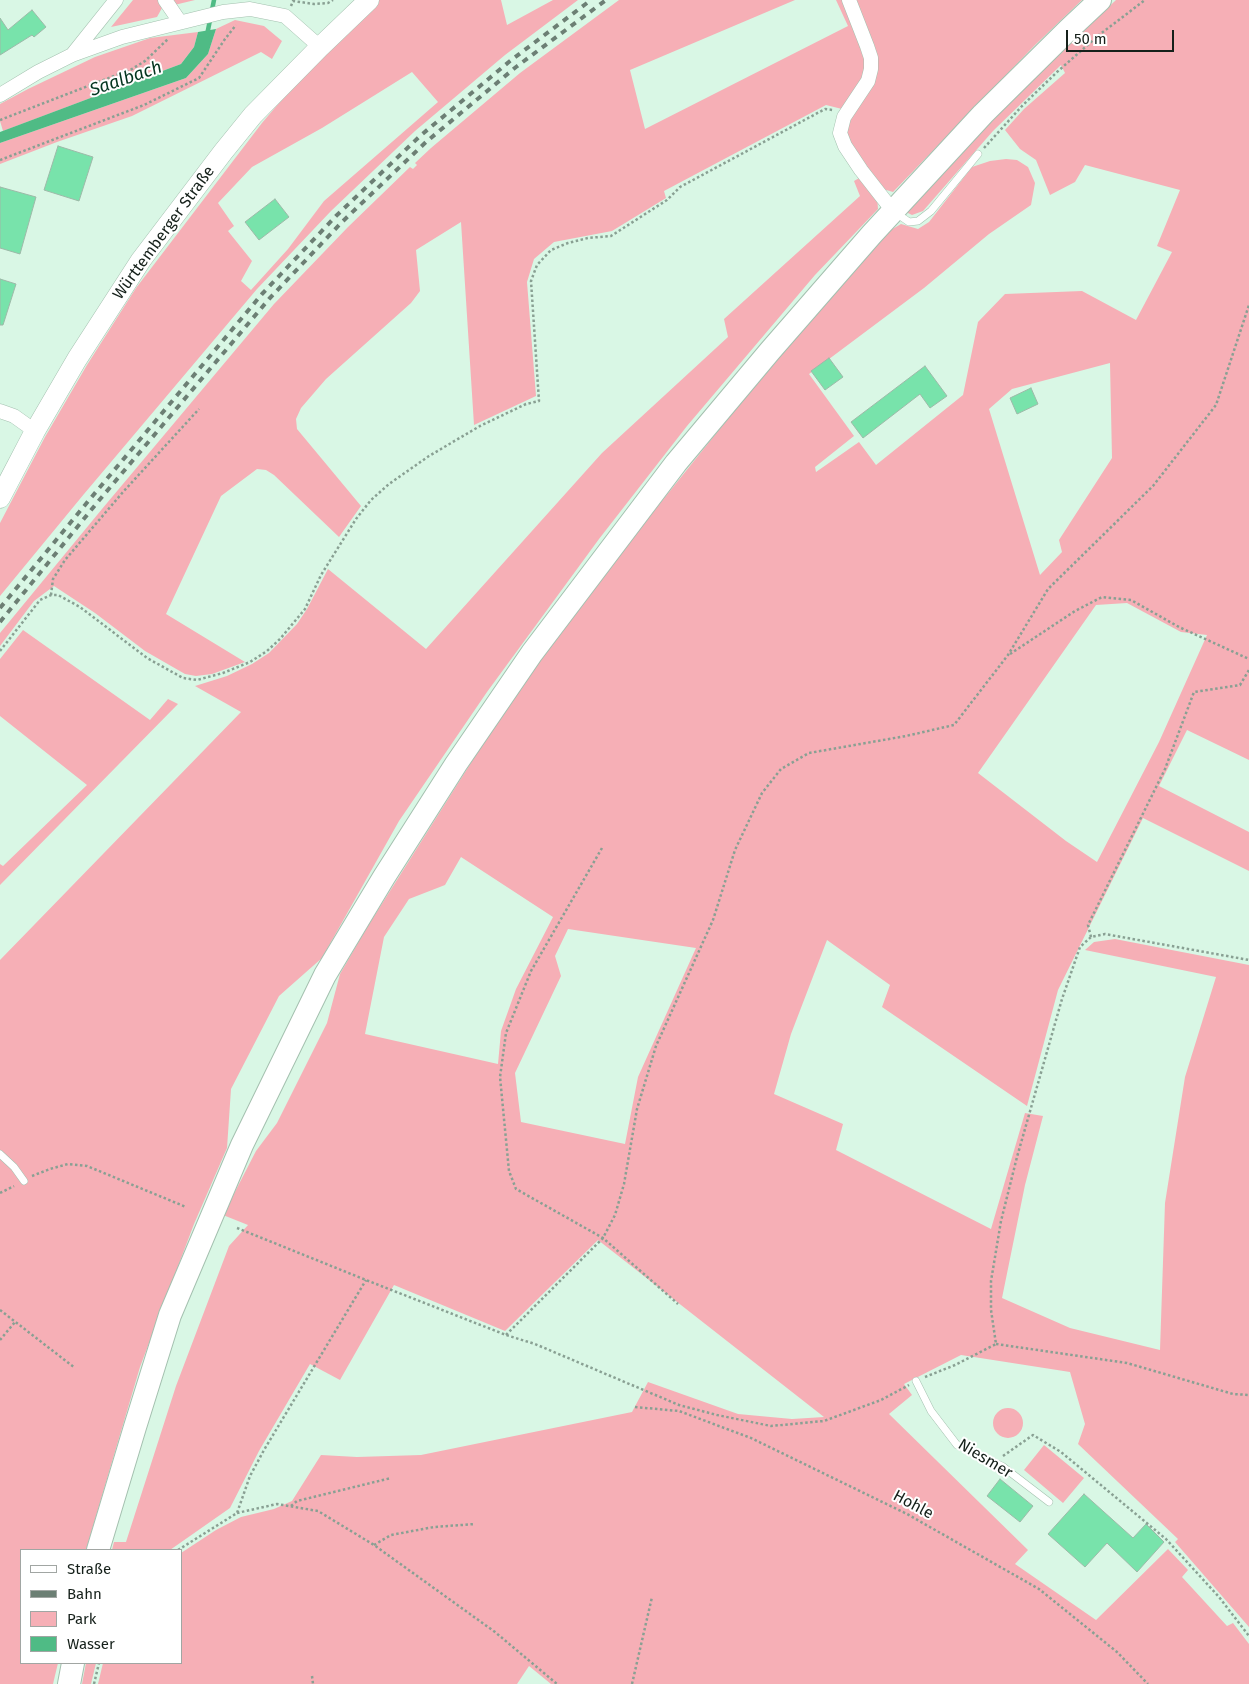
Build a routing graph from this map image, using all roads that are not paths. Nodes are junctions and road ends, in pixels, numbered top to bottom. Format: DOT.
graph roads {
  1 [pos="116,0"];
  2 [pos="165,0"];
  3 [pos="368,0"];
  4 [pos="849,0"];
  5 [pos="1100,0"];
  6 [pos="180,22"];
  7 [pos="320,47"];
  8 [pos="72,55"];
  9 [pos="0,94"];
  10 [pos="978,154"];
  11 [pos="893,211"];
  12 [pos="0,411"];
  13 [pos="35,432"];
  14 [pos="0,498"];
  15 [pos="0,1154"];
  16 [pos="24,1180"];
  17 [pos="916,1381"];
  18 [pos="1049,1502"];
  19 [pos="98,1549"];
  20 [pos="73,1664"];
  21 [pos="69,1684"];
  1 -- 8 [label="street"];
  2 -- 6 [label="street"];
  3 -- 7 [label="main road, Württemberger Straße"];
  4 -- 11 [label="street"];
  5 -- 11 [label="main road"];
  6 -- 7 [label="street"];
  6 -- 8 [label="street"];
  7 -- 13 [label="main road, Württemberger Straße"];
  8 -- 9 [label="street"];
  10 -- 11 [label="lane"];
  11 -- 19 [label="main road"];
  12 -- 13 [label="street"];
  13 -- 14 [label="main road, Württemberger Straße"];
  15 -- 16 [label="lane"];
  17 -- 18 [label="lane, Niesmer"];
  20 -- 21 [label="main road"];
}
